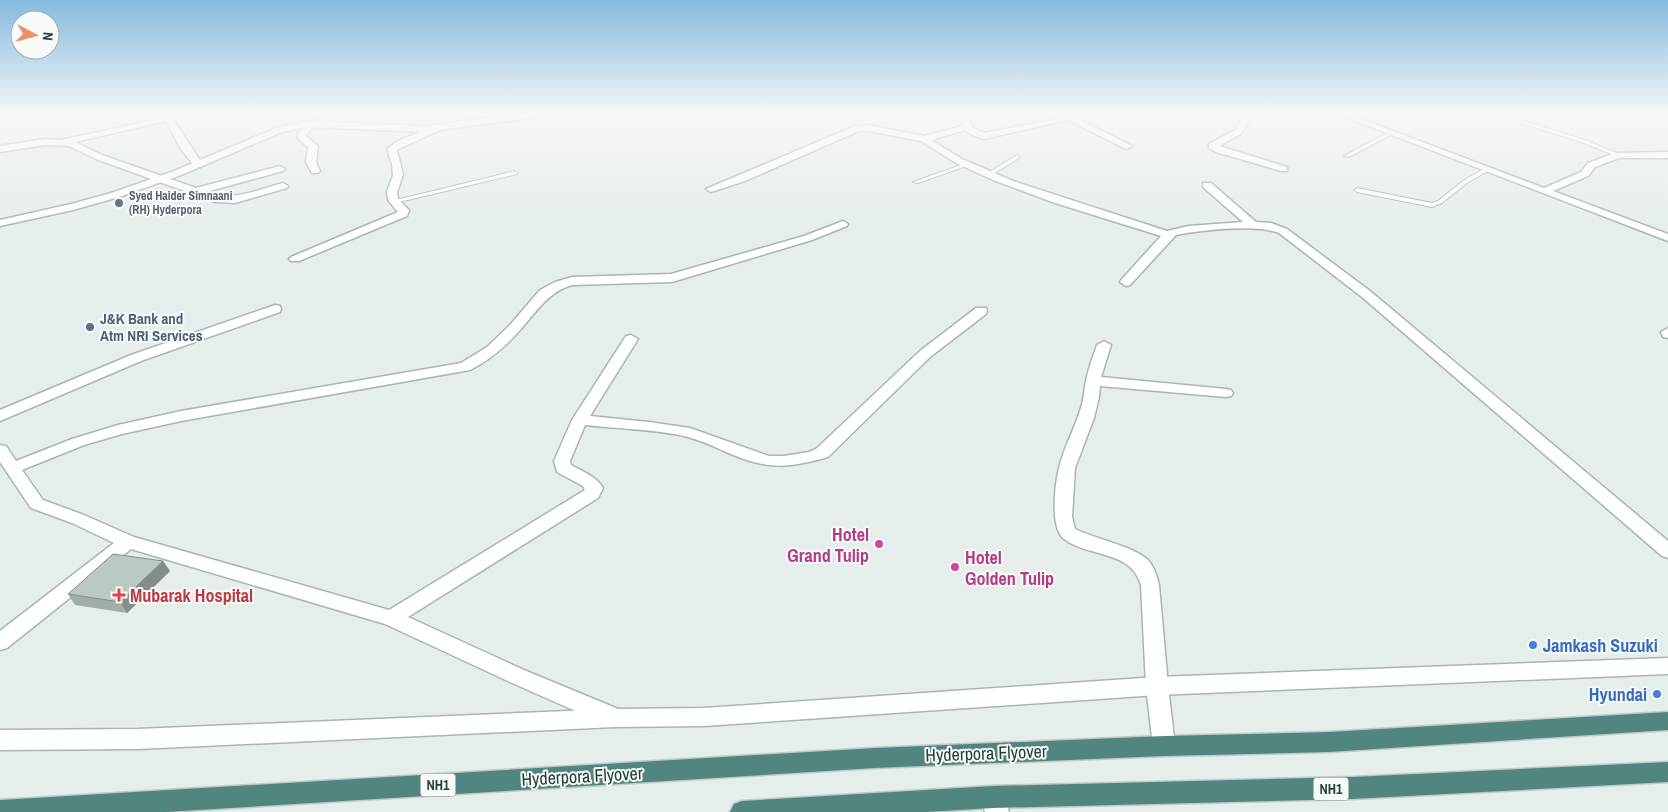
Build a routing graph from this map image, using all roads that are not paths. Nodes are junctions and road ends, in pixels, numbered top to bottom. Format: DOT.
graph roads {
  1 [pos="88,152"];
  2 [pos="188,152"];
  3 [pos="228,152"];
  4 [pos="312,152"];
  5 [pos="393,152"];
  6 [pos="803,152"];
  7 [pos="941,152"];
  8 [pos="1225,152"];
  9 [pos="1354,152"];
  10 [pos="1440,152"];
  11 [pos="1610,152"];
  12 [pos="1618,155"];
  13 [pos="1668,155"];
  14 [pos="1346,156"];
  15 [pos="1017,158"];
  16 [pos="198,165"];
  17 [pos="966,165"];
  18 [pos="280,169"];
  19 [pos="1284,169"];
  20 [pos="1487,170"];
  21 [pos="315,171"];
  22 [pos="515,173"];
  23 [pos="988,175"];
  24 [pos="162,179"];
  25 [pos="916,182"];
  26 [pos="1207,185"];
  27 [pos="283,186"];
  28 [pos="711,189"];
  29 [pos="1356,190"];
  30 [pos="1547,190"];
  31 [pos="196,191"];
  32 [pos="395,201"];
  33 [pos="0,223"];
  34 [pos="843,224"];
  35 [pos="1253,225"];
  36 [pos="1168,235"];
  37 [pos="1668,238"];
  38 [pos="295,260"];
  39 [pos="1126,282"];
  40 [pos="275,309"];
  41 [pos="981,311"];
  42 [pos="631,339"];
  43 [pos="1104,345"];
  44 [pos="1093,381"];
  45 [pos="1226,393"];
  46 [pos="0,416"];
  47 [pos="580,420"];
  48 [pos="0,450"];
  49 [pos="13,468"];
  50 [pos="128,542"];
  51 [pos="1668,551"];
  52 [pos="391,618"];
  53 [pos="0,642"];
  54 [pos="1668,666"];
  55 [pos="1157,686"];
  56 [pos="615,718"];
  57 [pos="1668,722"];
  58 [pos="0,740"];
  59 [pos="1164,746"];
  60 [pos="1668,772"];
  61 [pos="995,805"];
  62 [pos="0,811"];
  63 [pos="742,812"];
  1 -- 24 [label="street"];
  2 -- 16 [label="street"];
  3 -- 16 [label="street"];
  4 -- 21 [label="street"];
  5 -- 32 [label="street"];
  6 -- 28 [label="street"];
  7 -- 17 [label="street"];
  8 -- 19 [label="street"];
  9 -- 14 [label="lane"];
  10 -- 20 [label="street"];
  11 -- 12 [label="lane"];
  12 -- 13 [label="street"];
  12 -- 30 [label="street"];
  15 -- 23 [label="lane"];
  16 -- 24 [label="street"];
  17 -- 23 [label="street"];
  17 -- 25 [label="lane"];
  18 -- 31 [label="street"];
  20 -- 29 [label="lane"];
  20 -- 30 [label="street"];
  22 -- 32 [label="lane"];
  23 -- 36 [label="street"];
  24 -- 31 [label="street"];
  24 -- 33 [label="street"];
  26 -- 35 [label="street"];
  27 -- 31 [label="street"];
  30 -- 37 [label="street"];
  32 -- 38 [label="street"];
  34 -- 49 [label="street"];
  35 -- 36 [label="street"];
  35 -- 51 [label="street"];
  36 -- 39 [label="street"];
  40 -- 46 [label="street"];
  41 -- 47 [label="street"];
  42 -- 47 [label="street"];
  43 -- 44 [label="street"];
  44 -- 45 [label="street"];
  44 -- 55 [label="street"];
  47 -- 52 [label="street"];
  48 -- 49 [label="street"];
  49 -- 50 [label="street"];
  50 -- 52 [label="street"];
  50 -- 53 [label="street"];
  52 -- 56 [label="street"];
  54 -- 55 [label="street"];
  55 -- 56 [label="street"];
  55 -- 59 [label="street"];
  56 -- 58 [label="street"];
  57 -- 59 [label="highway, NH1"];
  59 -- 62 [label="highway, Hyderpora Flyover / NH1"];
  60 -- 61 [label="highway, NH1"];
  61 -- 63 [label="highway, NH1"];
}
